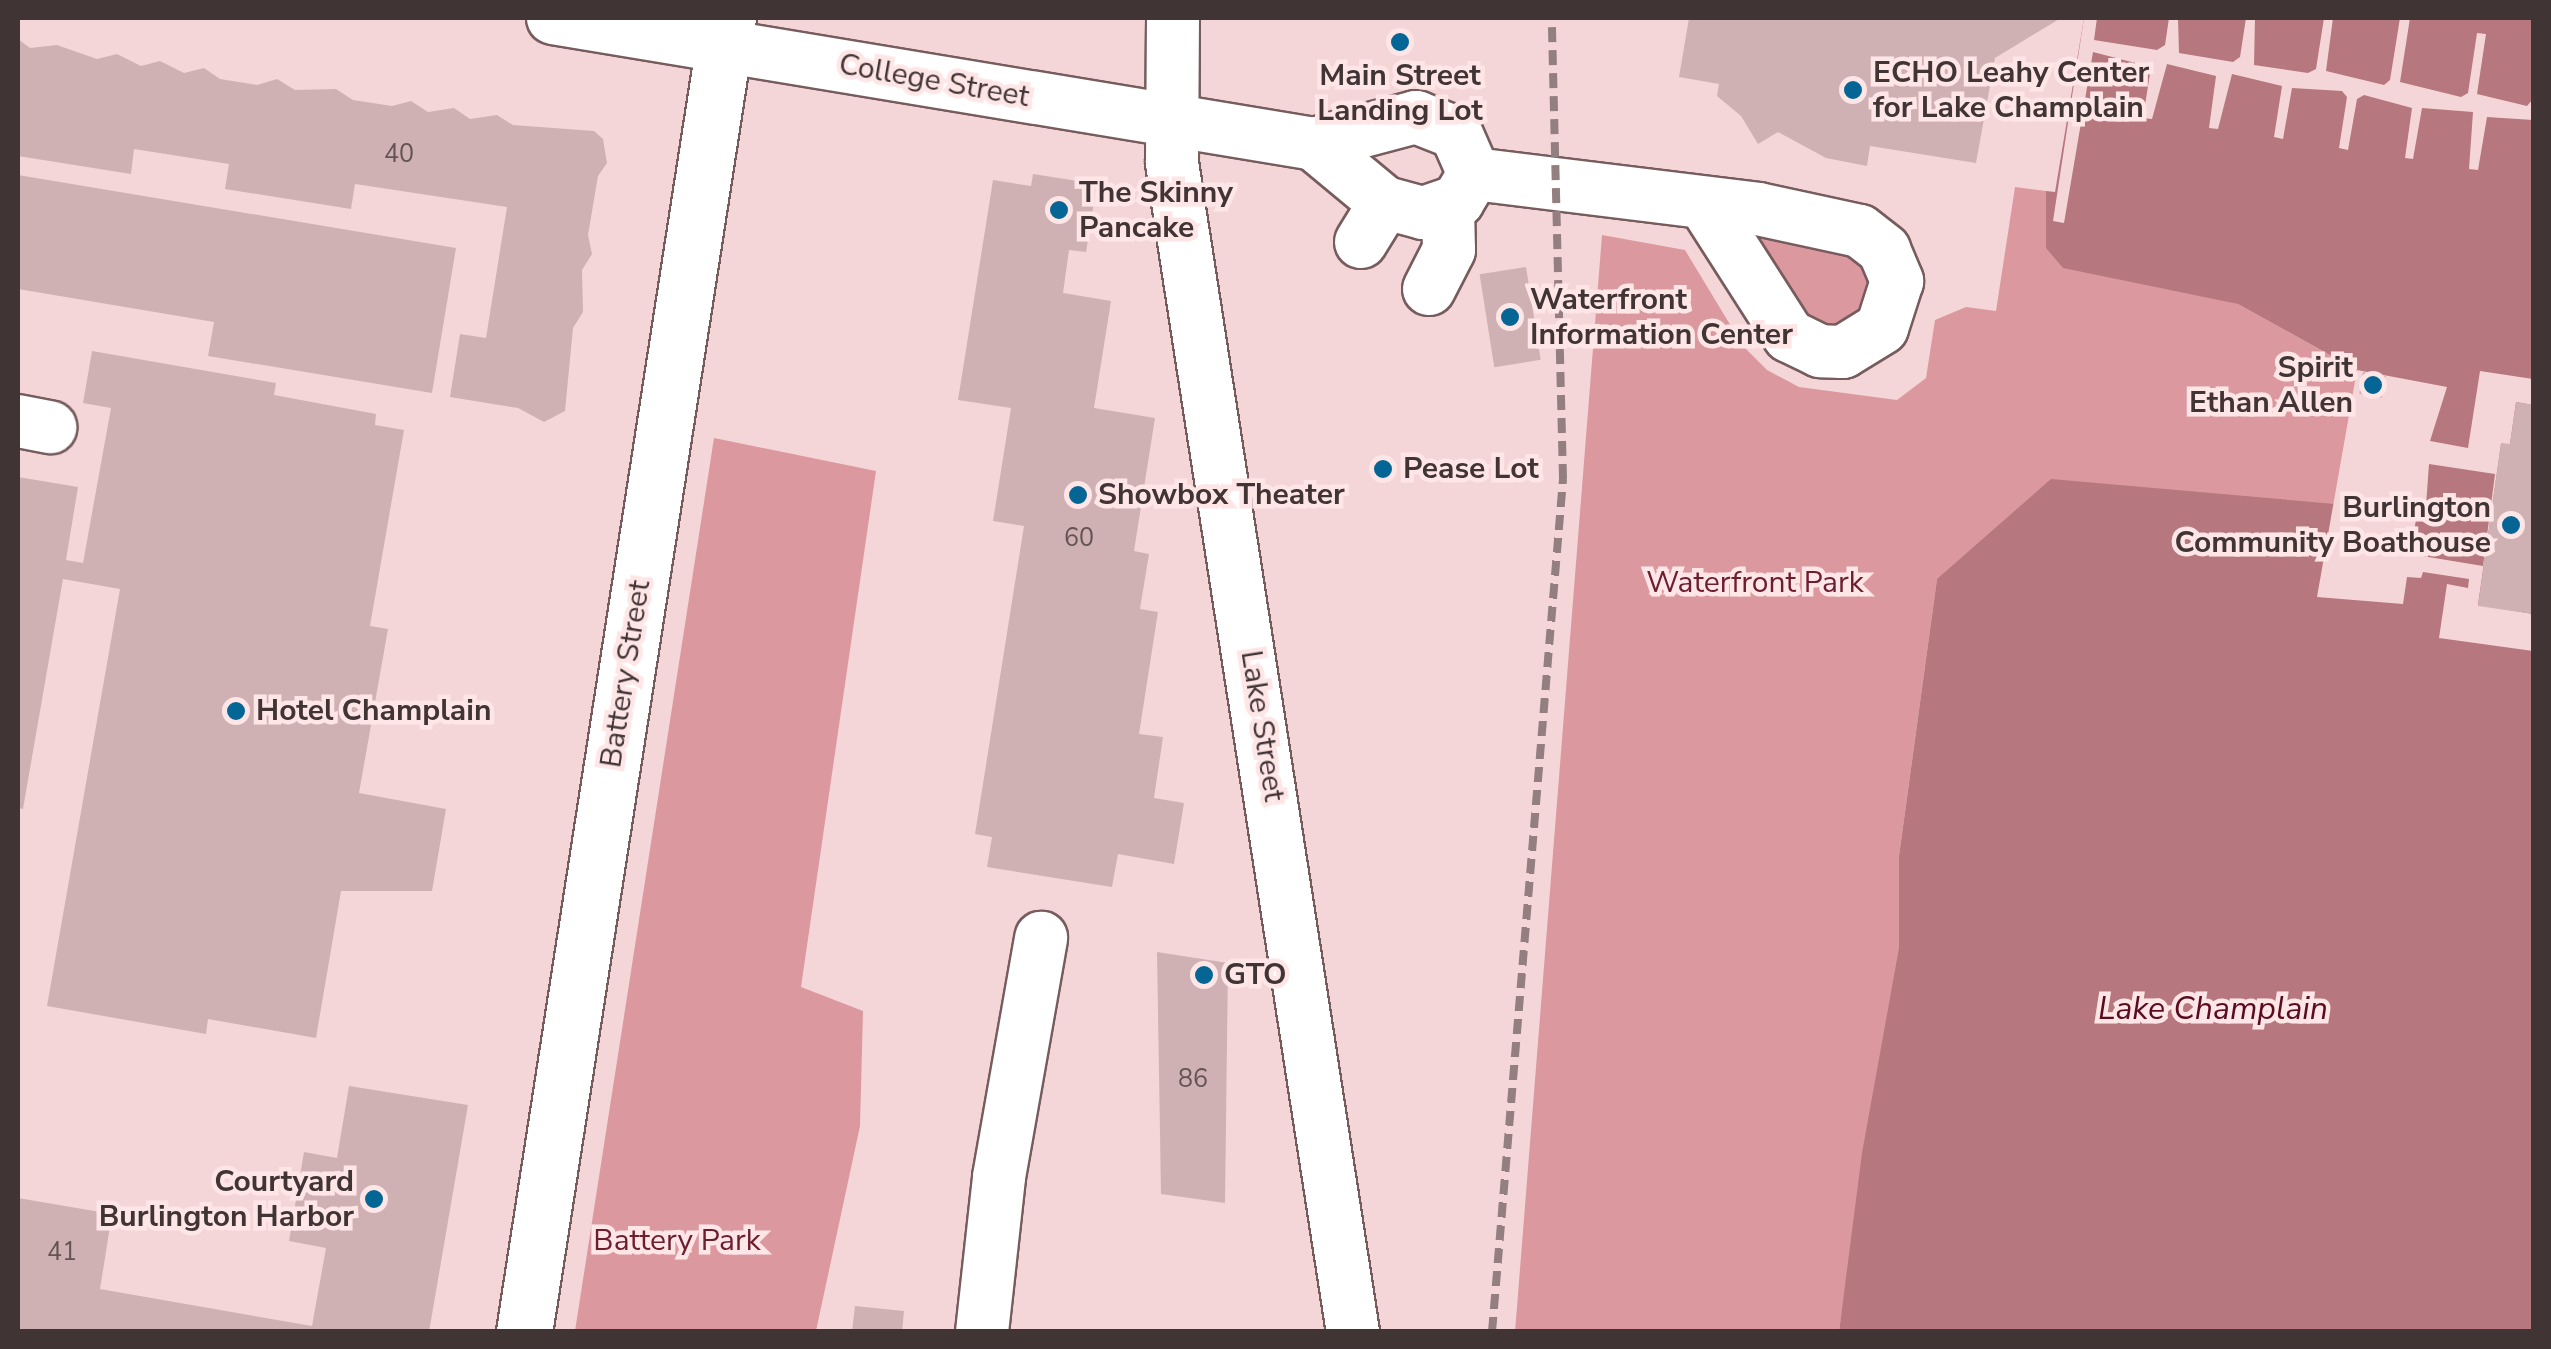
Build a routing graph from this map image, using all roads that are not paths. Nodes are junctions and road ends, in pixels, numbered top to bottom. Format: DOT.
graph roads {
  1 [pos="553,18"];
  2 [pos="1174,18"];
  3 [pos="726,31"];
  4 [pos="1173,120"];
  5 [pos="1314,144"];
  6 [pos="1461,191"];
  7 [pos="1704,203"];
  8 [pos="1429,289"];
  9 [pos="1040,938"];
  10 [pos="524,1332"];
  11 [pos="982,1332"];
  12 [pos="1353,1332"];
  1 -- 3 [label="street, College Street"];
  2 -- 4 [label="street, Lake Street"];
  3 -- 4 [label="street, College Street"];
  3 -- 10 [label="main road, Battery Street"];
  4 -- 5 [label="street, College Street"];
  4 -- 12 [label="street, Lake Street"];
  5 -- 6 [label="street"];
  5 -- 6 [label="street, College Street"];
  6 -- 7 [label="street"];
  6 -- 8 [label="street"];
  9 -- 11 [label="street"];
}
